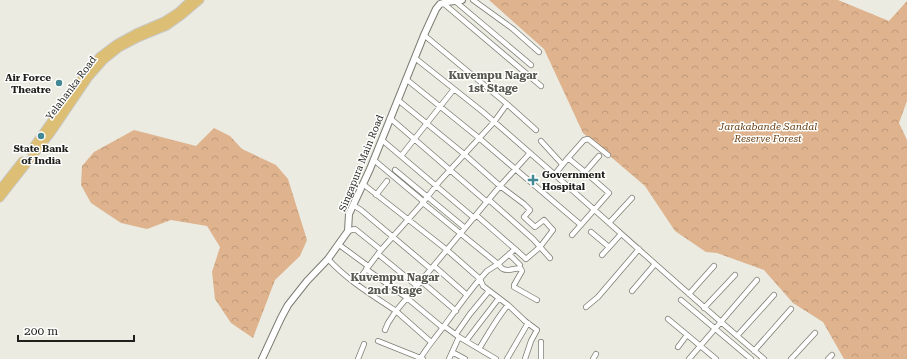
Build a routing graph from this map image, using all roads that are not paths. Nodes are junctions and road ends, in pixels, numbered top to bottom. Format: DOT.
graph roads {
  1 [pos="191,0"];
  2 [pos="200,0"];
  3 [pos="462,0"];
  4 [pos="473,0"];
  5 [pos="455,1"];
  6 [pos="443,3"];
  7 [pos="424,35"];
  8 [pos="539,52"];
  9 [pos="414,58"];
  10 [pos="531,64"];
  11 [pos="406,79"];
  12 [pos="541,86"];
  13 [pos="454,89"];
  14 [pos="398,100"];
  15 [pos="507,104"];
  16 [pos="440,107"];
  17 [pos="390,118"];
  18 [pos="494,122"];
  19 [pos="426,124"];
  20 [pos="536,130"];
  21 [pos="479,138"];
  22 [pos="414,139"];
  23 [pos="382,140"];
  24 [pos="541,141"];
  25 [pos="530,153"];
  26 [pos="464,154"];
  27 [pos="608,155"];
  28 [pos="401,156"];
  29 [pos="598,156"];
  30 [pos="568,158"];
  31 [pos="374,160"];
  32 [pos="562,164"];
  33 [pos="515,168"];
  34 [pos="395,170"];
  35 [pos="450,170"];
  36 [pos="585,172"];
  37 [pos="555,174"];
  38 [pos="387,181"];
  39 [pos="363,184"];
  40 [pos="436,186"];
  41 [pos="500,186"];
  42 [pos="0,189"];
  43 [pos="376,195"];
  44 [pos="428,197"];
  45 [pos="0,198"];
  46 [pos="632,198"];
  47 [pos="488,201"];
  48 [pos="424,202"];
  49 [pos="354,205"];
  50 [pos="595,209"];
  51 [pos="475,217"];
  52 [pos="408,220"];
  53 [pos="610,223"];
  54 [pos="581,225"];
  55 [pos="465,228"];
  56 [pos="348,231"];
  57 [pos="591,232"];
  58 [pos="460,234"];
  59 [pos="621,234"];
  60 [pos="572,235"];
  61 [pos="393,236"];
  62 [pos="338,244"];
  63 [pos="540,247"];
  64 [pos="609,247"];
  65 [pos="515,249"];
  66 [pos="639,249"];
  67 [pos="447,250"];
  68 [pos="380,252"];
  69 [pos="509,254"];
  70 [pos="602,255"];
  71 [pos="550,258"];
  72 [pos="328,259"];
  73 [pos="498,264"];
  74 [pos="655,264"];
  75 [pos="520,265"];
  76 [pos="714,266"];
  77 [pos="367,268"];
  78 [pos="433,268"];
  79 [pos="735,275"];
  80 [pos="480,279"];
  81 [pos="757,280"];
  82 [pos="421,281"];
  83 [pos="356,284"];
  84 [pos="417,286"];
  85 [pos="632,290"];
  86 [pos="489,291"];
  87 [pos="689,294"];
  88 [pos="467,295"];
  89 [pos="774,295"];
  90 [pos="407,298"];
  91 [pos="499,298"];
  92 [pos="537,300"];
  93 [pos="681,300"];
  94 [pos="508,305"];
  95 [pos="586,307"];
  96 [pos="704,308"];
  97 [pos="791,309"];
  98 [pos="396,311"];
  99 [pos="456,311"];
  100 [pos="668,319"];
  101 [pos="721,322"];
  102 [pos="528,323"];
  103 [pos="443,327"];
  104 [pos="715,329"];
  105 [pos="385,330"];
  106 [pos="815,332"];
  107 [pos="687,335"];
  108 [pos="458,336"];
  109 [pos="737,336"];
  110 [pos="378,340"];
  111 [pos="466,341"];
  112 [pos="431,342"];
  113 [pos="540,342"];
  114 [pos="364,344"];
  115 [pos="700,346"];
  116 [pos="678,347"];
  117 [pos="479,349"];
  118 [pos="754,351"];
  119 [pos="452,352"];
  120 [pos="596,354"];
  121 [pos="262,359"];
  122 [pos="358,359"];
  123 [pos="421,359"];
  124 [pos="448,359"];
  125 [pos="465,359"];
  126 [pos="496,359"];
  127 [pos="507,359"];
  128 [pos="525,359"];
  129 [pos="540,359"];
  130 [pos="593,359"];
  131 [pos="689,359"];
  132 [pos="716,359"];
  133 [pos="751,359"];
  134 [pos="764,359"];
  135 [pos="791,359"];
  1 -- 42 [label="main road, Yelahanka Road"];
  2 -- 45 [label="main road, Yelahanka Road"];
  3 -- 5 [label="street"];
  4 -- 8 [label="street"];
  5 -- 6 [label="street"];
  5 -- 10 [label="street"];
  6 -- 7 [label="street, Singapura Main Road"];
  6 -- 12 [label="street"];
  7 -- 9 [label="street, Singapura Main Road"];
  7 -- 15 [label="street"];
  9 -- 11 [label="street, Singapura Main Road"];
  9 -- 13 [label="street"];
  11 -- 14 [label="street, Singapura Main Road"];
  11 -- 16 [label="street"];
  13 -- 16 [label="street"];
  13 -- 18 [label="street"];
  14 -- 17 [label="street, Singapura Main Road"];
  14 -- 19 [label="street"];
  15 -- 18 [label="street"];
  15 -- 20 [label="street"];
  16 -- 19 [label="street"];
  16 -- 21 [label="street"];
  17 -- 22 [label="street"];
  17 -- 23 [label="street, Singapura Main Road"];
  18 -- 21 [label="street"];
  18 -- 25 [label="street"];
  19 -- 22 [label="street"];
  19 -- 26 [label="street"];
  21 -- 26 [label="street"];
  21 -- 33 [label="street"];
  22 -- 28 [label="street"];
  22 -- 35 [label="street"];
  23 -- 28 [label="street"];
  23 -- 31 [label="street, Singapura Main Road"];
  24 -- 32 [label="street"];
  25 -- 33 [label="street"];
  25 -- 37 [label="street"];
  26 -- 35 [label="street"];
  26 -- 41 [label="street"];
  27 -- 30 [label="street"];
  28 -- 40 [label="street"];
  29 -- 36 [label="street"];
  30 -- 32 [label="street"];
  30 -- 36 [label="street"];
  31 -- 39 [label="street, Singapura Main Road"];
  31 -- 48 [label="street"];
  32 -- 37 [label="street"];
  33 -- 41 [label="street"];
  33 -- 54 [label="street"];
  34 -- 44 [label="street"];
  35 -- 40 [label="street"];
  35 -- 47 [label="street"];
  36 -- 50 [label="street"];
  37 -- 50 [label="street"];
  38 -- 43 [label="street"];
  39 -- 43 [label="street"];
  39 -- 49 [label="street, Singapura Main Road"];
  40 -- 44 [label="street"];
  40 -- 51 [label="street"];
  41 -- 47 [label="street"];
  41 -- 63 [label="street"];
  43 -- 52 [label="street"];
  44 -- 48 [label="street"];
  44 -- 55 [label="street"];
  46 -- 53 [label="street"];
  47 -- 51 [label="street"];
  47 -- 63 [label="street"];
  48 -- 52 [label="street"];
  48 -- 58 [label="street"];
  49 -- 56 [label="street, Singapura Main Road"];
  49 -- 61 [label="street"];
  50 -- 53 [label="street"];
  50 -- 54 [label="street"];
  51 -- 55 [label="street"];
  51 -- 65 [label="street"];
  52 -- 61 [label="street"];
  52 -- 67 [label="street"];
  53 -- 59 [label="street"];
  54 -- 60 [label="street"];
  55 -- 58 [label="street"];
  56 -- 62 [label="street"];
  56 -- 68 [label="street"];
  57 -- 64 [label="street"];
  58 -- 67 [label="street"];
  58 -- 73 [label="street"];
  59 -- 64 [label="street"];
  59 -- 66 [label="street"];
  61 -- 68 [label="street"];
  61 -- 78 [label="street"];
  62 -- 72 [label="street"];
  62 -- 77 [label="street"];
  63 -- 65 [label="street"];
  63 -- 71 [label="street"];
  64 -- 70 [label="street"];
  65 -- 69 [label="street"];
  66 -- 74 [label="street"];
  66 -- 95 [label="street"];
  67 -- 78 [label="street"];
  67 -- 80 [label="street"];
  68 -- 77 [label="street"];
  68 -- 84 [label="street"];
  69 -- 73 [label="street"];
  69 -- 75 [label="street"];
  72 -- 83 [label="street"];
  72 -- 121 [label="street"];
  73 -- 80 [label="street"];
  73 -- 92 [label="street"];
  74 -- 85 [label="street"];
  74 -- 87 [label="street"];
  76 -- 87 [label="street"];
  77 -- 83 [label="street"];
  77 -- 90 [label="street"];
  78 -- 82 [label="street"];
  78 -- 88 [label="street"];
  79 -- 96 [label="street"];
  80 -- 86 [label="street"];
  80 -- 88 [label="street"];
  81 -- 101 [label="street"];
  82 -- 84 [label="street"];
  82 -- 99 [label="street"];
  83 -- 98 [label="street"];
  84 -- 90 [label="street"];
  86 -- 91 [label="street"];
  86 -- 108 [label="street"];
  87 -- 96 [label="street"];
  88 -- 99 [label="street"];
  89 -- 109 [label="street"];
  90 -- 98 [label="street"];
  90 -- 103 [label="street"];
  91 -- 94 [label="street"];
  91 -- 111 [label="street"];
  93 -- 104 [label="street"];
  94 -- 102 [label="street"];
  94 -- 117 [label="street"];
  96 -- 101 [label="street"];
  97 -- 118 [label="street"];
  98 -- 105 [label="street"];
  98 -- 112 [label="street"];
  99 -- 103 [label="street"];
  100 -- 107 [label="street"];
  101 -- 104 [label="street"];
  101 -- 109 [label="street"];
  102 -- 127 [label="street"];
  102 -- 128 [label="street"];
  103 -- 108 [label="street"];
  103 -- 112 [label="street"];
  104 -- 115 [label="street"];
  104 -- 133 [label="street"];
  106 -- 135 [label="street"];
  107 -- 115 [label="street"];
  107 -- 116 [label="street"];
  108 -- 111 [label="street"];
  108 -- 119 [label="street"];
  109 -- 118 [label="street"];
  110 -- 123 [label="street"];
  111 -- 117 [label="street"];
  112 -- 123 [label="street"];
  113 -- 129 [label="street"];
  114 -- 122 [label="street"];
  115 -- 131 [label="street"];
  115 -- 132 [label="street"];
  117 -- 126 [label="street"];
  118 -- 134 [label="street"];
  119 -- 124 [label="street"];
  119 -- 125 [label="street"];
  120 -- 130 [label="street"];
}
